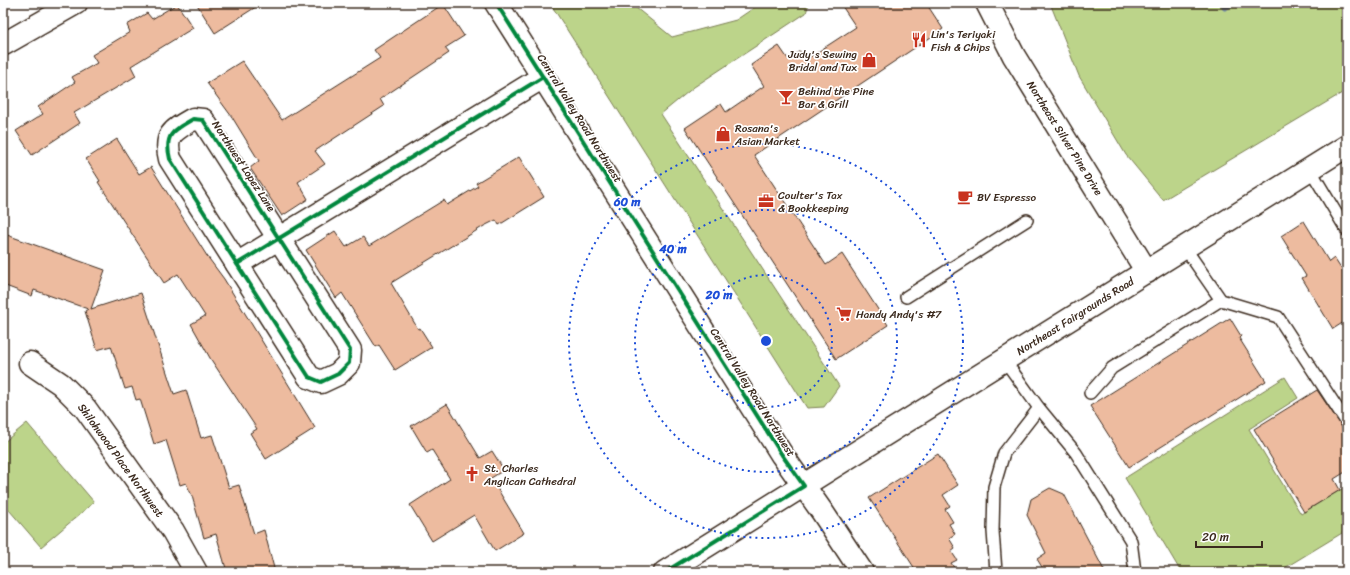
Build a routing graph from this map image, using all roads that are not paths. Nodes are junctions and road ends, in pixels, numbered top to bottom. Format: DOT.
graph roads {
  1 [pos="76,3"];
  2 [pos="496,3"];
  3 [pos="987,3"];
  4 [pos="4,44"];
  5 [pos="543,77"];
  6 [pos="1347,146"];
  7 [pos="1310,169"];
  8 [pos="1027,220"];
  9 [pos="1347,231"];
  10 [pos="280,238"];
  11 [pos="1185,248"];
  12 [pos="238,264"];
  13 [pos="1147,272"];
  14 [pos="906,297"];
  15 [pos="1221,300"];
  16 [pos="1005,360"];
  17 [pos="30,363"];
  18 [pos="1090,393"];
  19 [pos="1039,408"];
  20 [pos="1347,422"];
  21 [pos="804,486"];
  22 [pos="196,572"];
  23 [pos="665,572"];
  24 [pos="862,572"];
  25 [pos="996,572"];
  26 [pos="1135,572"];
  1 -- 4 [label="street"];
  2 -- 5 [label="street, Central Valley Road Northwest"];
  3 -- 13 [label="street, Northeast Silver Pine Drive"];
  5 -- 10 [label="street"];
  5 -- 21 [label="street, Central Valley Road Northwest"];
  6 -- 7 [label="street, Northeast Fairgrounds Road"];
  7 -- 9 [label="lane"];
  7 -- 11 [label="street, Northeast Fairgrounds Road"];
  8 -- 14 [label="lane"];
  10 -- 12 [label="street"];
  10 -- 12 [label="street, Northwest Lopez Lane"];
  10 -- 12 [label="street, Northwest Lopez Lane"];
  11 -- 13 [label="street, Northeast Fairgrounds Road"];
  11 -- 15 [label="lane"];
  13 -- 16 [label="street, Northeast Fairgrounds Road"];
  15 -- 18 [label="lane"];
  15 -- 20 [label="lane"];
  16 -- 19 [label="lane"];
  16 -- 21 [label="street, Northeast Fairgrounds Road"];
  17 -- 22 [label="street, Shilohwood Place Northwest"];
  19 -- 25 [label="lane"];
  19 -- 26 [label="lane"];
  21 -- 23 [label="street, Northeast Fairgrounds Road"];
  21 -- 24 [label="street, Central Valley Road Northwest"];
}
